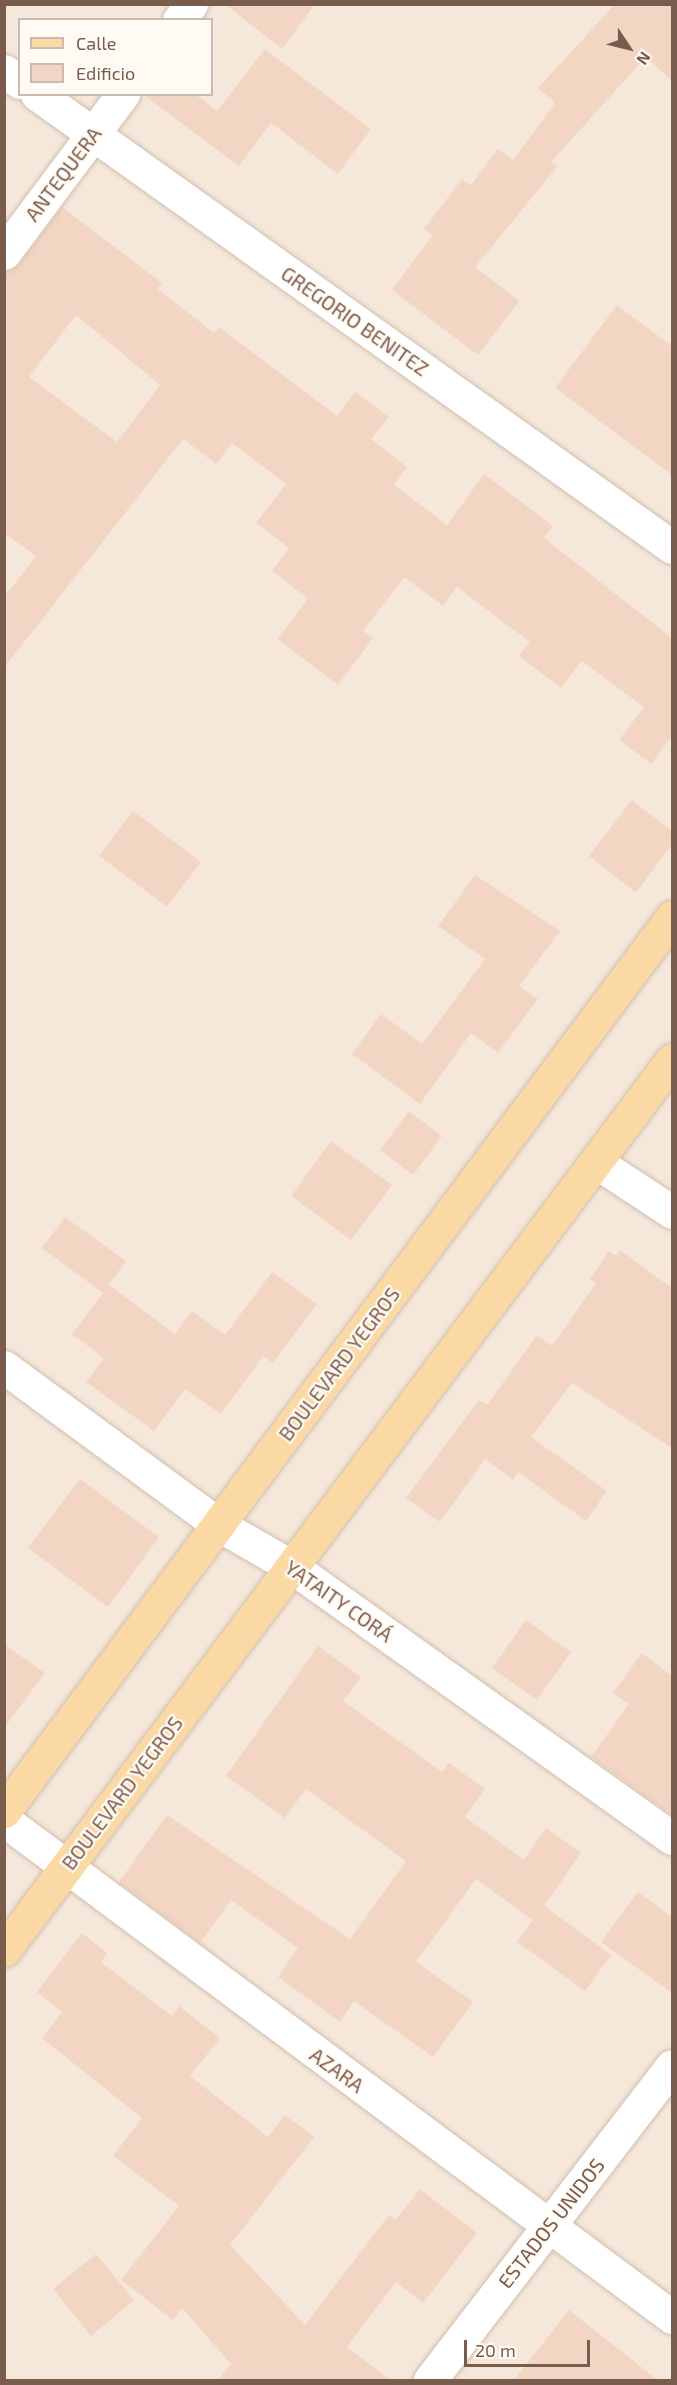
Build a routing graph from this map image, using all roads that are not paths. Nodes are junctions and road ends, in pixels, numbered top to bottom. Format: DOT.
graph roads {
  1 [pos="191,4"];
  2 [pos="180,18"];
  3 [pos="4,71"];
  4 [pos="18,81"];
  5 [pos="40,96"];
  6 [pos="122,96"];
  7 [pos="93,134"];
  8 [pos="4,254"];
  9 [pos="672,547"];
  10 [pos="672,917"];
  11 [pos="672,1060"];
  12 [pos="596,1162"];
  13 [pos="672,1212"];
  14 [pos="4,1366"];
  15 [pos="219,1525"];
  16 [pos="292,1567"];
  17 [pos="4,1811"];
  18 [pos="4,1820"];
  19 [pos="672,1838"];
  20 [pos="65,1870"];
  21 [pos="4,1950"];
  22 [pos="672,2066"];
  23 [pos="549,2226"];
  24 [pos="672,2317"];
  25 [pos="429,2380"];
  1 -- 2 [label="street"];
  3 -- 4 [label="street"];
  5 -- 7 [label="street, GREGORIO BENITEZ"];
  6 -- 7 [label="street, ANTEQUERA"];
  7 -- 8 [label="street, ANTEQUERA"];
  7 -- 9 [label="street, GREGORIO BENITEZ"];
  10 -- 15 [label="main road, BOULEVARD YEGROS"];
  11 -- 12 [label="main road, BOULEVARD YEGROS"];
  12 -- 13 [label="street"];
  12 -- 16 [label="main road, BOULEVARD YEGROS"];
  14 -- 15 [label="street, YATAITY CORÁ"];
  15 -- 16 [label="street, YATAITY CORÁ"];
  15 -- 17 [label="main road, BOULEVARD YEGROS"];
  16 -- 19 [label="street, YATAITY CORÁ"];
  16 -- 20 [label="main road, BOULEVARD YEGROS"];
  18 -- 20 [label="street, AZARA"];
  20 -- 21 [label="main road, BOULEVARD YEGROS"];
  20 -- 23 [label="street, AZARA"];
  22 -- 23 [label="street, ESTADOS UNIDOS"];
  23 -- 24 [label="street, AZARA"];
  23 -- 25 [label="street, ESTADOS UNIDOS"];
}
